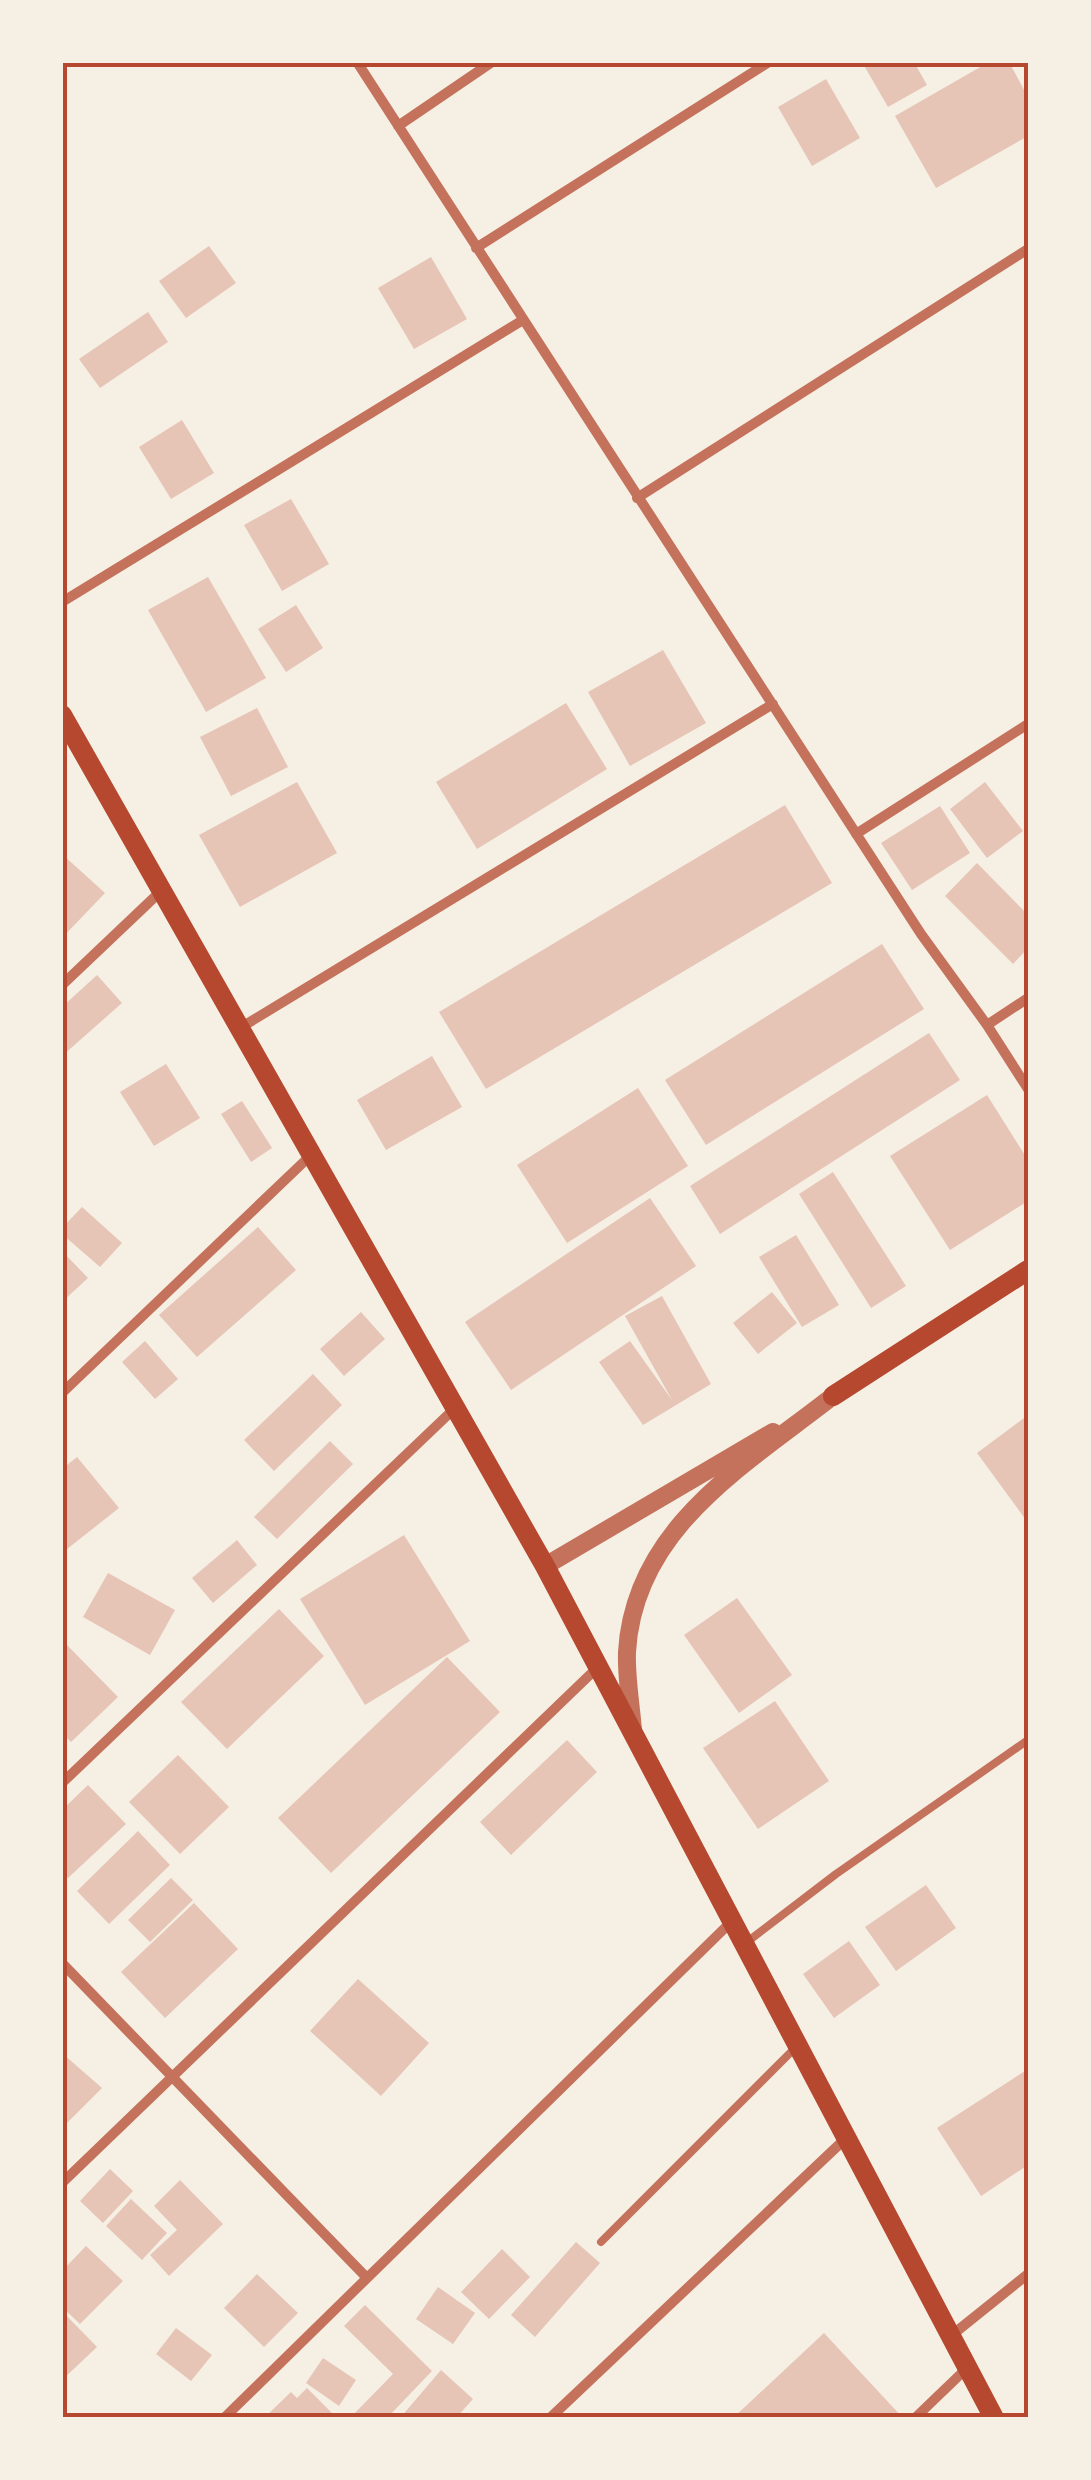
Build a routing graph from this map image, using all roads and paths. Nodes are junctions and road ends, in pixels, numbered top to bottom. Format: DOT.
graph roads {
  1 [pos="357,62"];
  2 [pos="492,62"];
  3 [pos="769,62"];
  4 [pos="398,126"];
  5 [pos="476,248"];
  6 [pos="1028,250"];
  7 [pos="523,320"];
  8 [pos="637,498"];
  9 [pos="62,602"];
  10 [pos="773,704"];
  11 [pos="62,715"];
  12 [pos="1028,724"];
  13 [pos="856,834"];
  14 [pos="162,890"];
  15 [pos="62,985"];
  16 [pos="1028,998"];
  17 [pos="987,1025"];
  18 [pos="240,1028"];
  19 [pos="1028,1089"];
  20 [pos="310,1156"];
  21 [pos="1028,1270"];
  22 [pos="62,1393"];
  23 [pos="833,1396"];
  24 [pos="454,1409"];
  25 [pos="545,1566"];
  26 [pos="599,1666"];
  27 [pos="634,1734"];
  28 [pos="1028,1740"];
  29 [pos="62,1782"];
  30 [pos="732,1922"];
  31 [pos="744,1945"];
  32 [pos="62,1963"];
  33 [pos="796,2046"];
  34 [pos="174,2076"];
  35 [pos="845,2139"];
  36 [pos="62,2183"];
  37 [pos="600,2242"];
  38 [pos="1028,2274"];
  39 [pos="368,2278"];
  40 [pos="952,2335"];
  41 [pos="968,2367"];
  42 [pos="224,2418"];
  43 [pos="550,2418"];
  44 [pos="914,2418"];
  45 [pos="994,2418"];
  1 -- 4 [label="street"];
  2 -- 4 [label="street"];
  3 -- 5 [label="street"];
  4 -- 5 [label="street"];
  5 -- 7 [label="street"];
  6 -- 8 [label="street"];
  7 -- 8 [label="street"];
  7 -- 9 [label="street"];
  8 -- 10 [label="street"];
  10 -- 13 [label="street"];
  10 -- 18 [label="street"];
  11 -- 14 [label="main road"];
  12 -- 13 [label="street"];
  13 -- 17 [label="street"];
  14 -- 15 [label="street"];
  14 -- 18 [label="main road"];
  16 -- 17 [label="street"];
  17 -- 19 [label="street"];
  18 -- 20 [label="main road"];
  20 -- 22 [label="street"];
  20 -- 24 [label="main road"];
  21 -- 23 [label="main road"];
  23 -- 25 [label="street"];
  23 -- 27 [label="street"];
  24 -- 25 [label="main road"];
  24 -- 29 [label="street"];
  25 -- 26 [label="main road"];
  26 -- 27 [label="main road"];
  26 -- 34 [label="street"];
  27 -- 30 [label="main road"];
  28 -- 31 [label="lane"];
  30 -- 31 [label="main road"];
  30 -- 39 [label="street"];
  31 -- 33 [label="main road"];
  32 -- 34 [label="street"];
  33 -- 35 [label="main road"];
  33 -- 37 [label="lane"];
  34 -- 36 [label="street"];
  34 -- 39 [label="street"];
  35 -- 40 [label="main road"];
  35 -- 43 [label="street"];
  38 -- 40 [label="street"];
  39 -- 42 [label="street"];
  40 -- 41 [label="main road"];
  41 -- 44 [label="street"];
  41 -- 45 [label="main road"];
}
